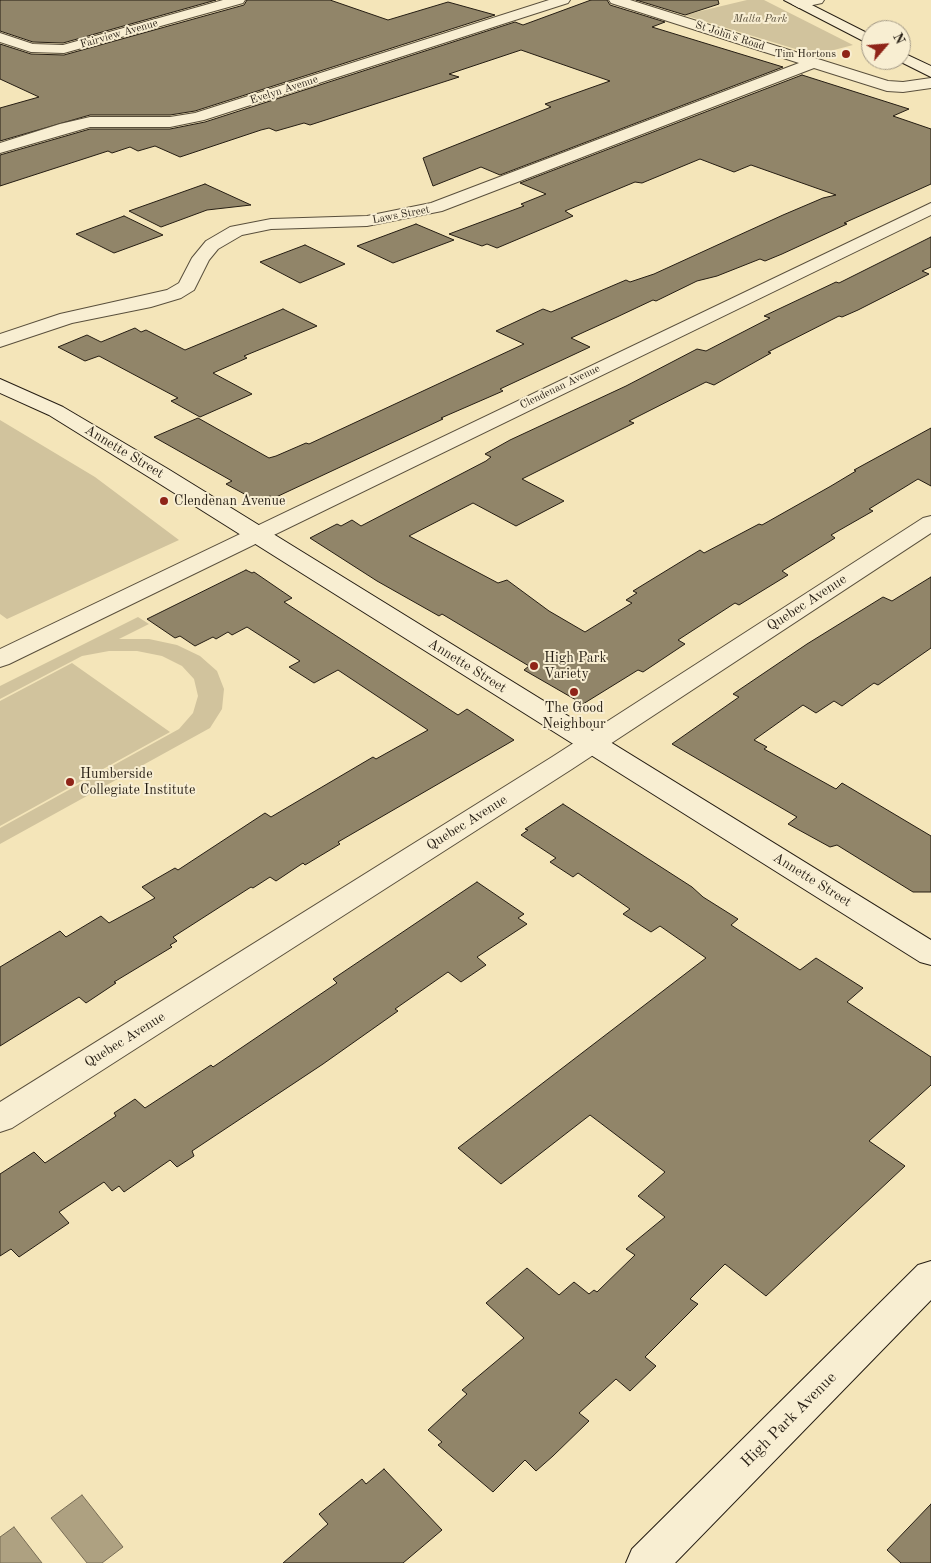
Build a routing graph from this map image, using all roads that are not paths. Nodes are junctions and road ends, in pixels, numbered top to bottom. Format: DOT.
graph roads {
  1 [pos="238,0"];
  2 [pos="563,0"];
  3 [pos="616,0"];
  4 [pos="817,0"];
  5 [pos="795,2"];
  6 [pos="861,36"];
  7 [pos="0,37"];
  8 [pos="911,61"];
  9 [pos="813,62"];
  10 [pos="931,72"];
  11 [pos="931,83"];
  12 [pos="0,148"];
  13 [pos="931,208"];
  14 [pos="0,341"];
  15 [pos="0,385"];
  16 [pos="931,523"];
  17 [pos="256,534"];
  18 [pos="0,659"];
  19 [pos="591,742"];
  20 [pos="931,954"];
  21 [pos="0,1119"];
  22 [pos="931,1276"];
  23 [pos="646,1563"];
  1 -- 7 [label="street, Fairview Avenue"];
  2 -- 12 [label="street, Evelyn Avenue"];
  3 -- 9 [label="street, St John's Road"];
  4 -- 5 [label="street"];
  5 -- 6 [label="street"];
  8 -- 10 [label="street"];
  9 -- 11 [label="street, St John's Road"];
  9 -- 14 [label="street, Laws Street"];
  13 -- 17 [label="street, Clendenan Avenue"];
  15 -- 17 [label="street, Annette Street"];
  16 -- 19 [label="street, Quebec Avenue"];
  17 -- 18 [label="street, Clendenan Avenue"];
  17 -- 19 [label="street, Annette Street"];
  19 -- 20 [label="street, Annette Street"];
  19 -- 21 [label="street, Quebec Avenue"];
  22 -- 23 [label="street, High Park Avenue"];
}
